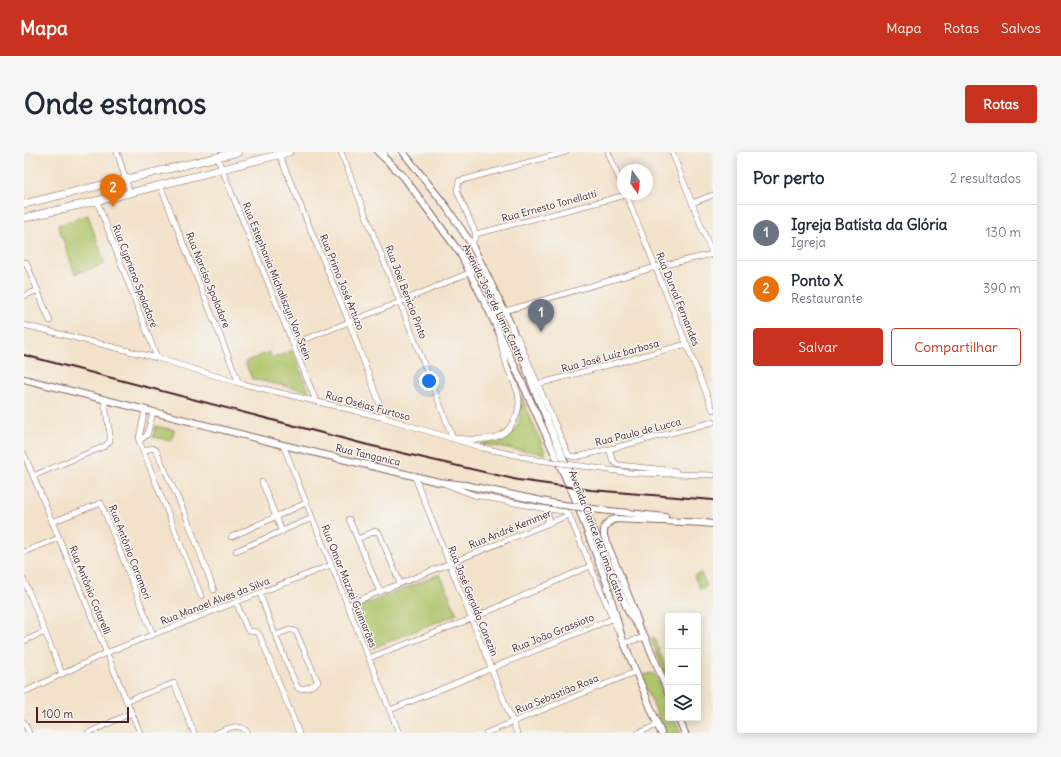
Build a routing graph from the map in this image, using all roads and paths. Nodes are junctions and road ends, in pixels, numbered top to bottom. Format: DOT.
graph roads {
  1 [pos="117,152"];
  2 [pos="238,152"];
  3 [pos="289,152"];
  4 [pos="341,152"];
  5 [pos="378,152"];
  6 [pos="403,152"];
  7 [pos="566,152"];
  8 [pos="608,152"];
  9 [pos="672,152"];
  10 [pos="279,154"];
  11 [pos="217,157"];
  12 [pos="221,168"];
  13 [pos="617,174"];
  14 [pos="126,179"];
  15 [pos="160,184"];
  16 [pos="130,193"];
  17 [pos="713,195"];
  18 [pos="617,196"];
  19 [pos="628,200"];
  20 [pos="97,201"];
  21 [pos="692,203"];
  22 [pos="24,204"];
  23 [pos="24,218"];
  24 [pos="476,234"];
  25 [pos="472,245"];
  26 [pos="713,255"];
  27 [pos="24,263"];
  28 [pos="656,267"];
  29 [pos="483,268"];
  30 [pos="470,274"];
  31 [pos="38,290"];
  32 [pos="24,296"];
  33 [pos="400,302"];
  34 [pos="505,312"];
  35 [pos="491,315"];
  36 [pos="50,321"];
  37 [pos="349,322"];
  38 [pos="24,325"];
  39 [pos="499,334"];
  40 [pos="293,344"];
  41 [pos="687,344"];
  42 [pos="157,358"];
  43 [pos="24,379"];
  44 [pos="239,383"];
  45 [pos="536,387"];
  46 [pos="527,393"];
  47 [pos="104,399"];
  48 [pos="316,401"];
  49 [pos="145,410"];
  50 [pos="713,410"];
  51 [pos="153,412"];
  52 [pos="385,418"];
  53 [pos="713,422"];
  54 [pos="453,438"];
  55 [pos="140,442"];
  56 [pos="283,445"];
  57 [pos="610,449"];
  58 [pos="143,451"];
  59 [pos="24,454"];
  60 [pos="713,475"];
  61 [pos="33,476"];
  62 [pos="414,476"];
  63 [pos="262,482"];
  64 [pos="439,482"];
  65 [pos="306,504"];
  66 [pos="546,509"];
  67 [pos="569,515"];
  68 [pos="276,517"];
  69 [pos="312,518"];
  70 [pos="350,519"];
  71 [pos="52,522"];
  72 [pos="706,523"];
  73 [pos="546,524"];
  74 [pos="713,524"];
  75 [pos="282,532"];
  76 [pos="231,537"];
  77 [pos="59,538"];
  78 [pos="358,539"];
  79 [pos="236,551"];
  80 [pos="24,552"];
  81 [pos="448,564"];
  82 [pos="331,565"];
  83 [pos="590,566"];
  84 [pos="24,580"];
  85 [pos="400,583"];
  86 [pos="214,590"];
  87 [pos="380,592"];
  88 [pos="260,593"];
  89 [pos="201,596"];
  90 [pos="236,602"];
  91 [pos="347,605"];
  92 [pos="471,619"];
  93 [pos="612,619"];
  94 [pos="640,627"];
  95 [pos="45,632"];
  96 [pos="153,635"];
  97 [pos="276,635"];
  98 [pos="645,637"];
  99 [pos="623,640"];
  100 [pos="24,641"];
  101 [pos="106,653"];
  102 [pos="369,658"];
  103 [pos="491,669"];
  104 [pos="635,672"];
  105 [pos="62,674"];
  106 [pos="665,685"];
  107 [pos="24,692"];
  108 [pos="126,701"];
  109 [pos="390,710"];
  110 [pos="132,714"];
  111 [pos="679,721"];
  112 [pos="24,722"];
  113 [pos="512,722"];
  114 [pos="658,725"];
  115 [pos="29,733"];
  116 [pos="88,733"];
  117 [pos="140,733"];
  118 [pos="194,733"];
  119 [pos="216,733"];
  120 [pos="248,733"];
  121 [pos="299,733"];
  122 [pos="399,733"];
  123 [pos="486,733"];
  124 [pos="517,733"];
  125 [pos="638,733"];
  126 [pos="661,733"];
  127 [pos="685,733"];
  1 -- 14 [label="street"];
  2 -- 11 [label="main road"];
  3 -- 10 [label="main road"];
  4 -- 33 [label="street, Rua Joel Benício Pinto"];
  5 -- 30 [label="street, Avenida José de Lima Castro"];
  6 -- 25 [label="street, Avenida José de Lima Castro"];
  7 -- 24 [label="street"];
  8 -- 13 [label="street"];
  9 -- 21 [label="street"];
  10 -- 12 [label="main road"];
  10 -- 37 [label="street, Rua Primo José Artuzo"];
  11 -- 12 [label="street, Rua Estephania Michaliszyn Von Stein"];
  11 -- 14 [label="main road"];
  12 -- 15 [label="main road"];
  12 -- 40 [label="street, Rua Estephania Michaliszyn Von Stein"];
  14 -- 16 [label="street"];
  14 -- 22 [label="main road"];
  15 -- 16 [label="main road"];
  15 -- 44 [label="street, Rua Narciso Spoladore"];
  16 -- 20 [label="main road"];
  17 -- 21 [label="street"];
  18 -- 24 [label="street, Rua Ernesto Tonellatti"];
  19 -- 28 [label="street, Rua Durval Fernandes"];
  20 -- 23 [label="main road"];
  20 -- 42 [label="street, Rua Cypriano Spoladore"];
  21 -- 26 [label="street"];
  24 -- 25 [label="street"];
  25 -- 29 [label="street, Avenida José de Lima Castro"];
  26 -- 28 [label="street"];
  27 -- 31 [label="street"];
  28 -- 34 [label="street"];
  28 -- 41 [label="street, Rua Durval Fernandes"];
  29 -- 30 [label="street"];
  29 -- 34 [label="street, Avenida José de Lima Castro"];
  30 -- 33 [label="street"];
  30 -- 35 [label="street, Avenida José de Lima Castro"];
  31 -- 32 [label="street"];
  31 -- 36 [label="street"];
  33 -- 37 [label="street"];
  33 -- 54 [label="street, Rua Joel Benício Pinto"];
  34 -- 35 [label="street"];
  34 -- 45 [label="street, Avenida José de Lima Castro"];
  35 -- 39 [label="street, Avenida José de Lima Castro"];
  37 -- 40 [label="street"];
  37 -- 52 [label="street, Rua Primo José Artuzo"];
  38 -- 42 [label="street, Rua Oséias Furtoso"];
  39 -- 46 [label="street, Avenida José de Lima Castro"];
  39 -- 54 [label="street"];
  40 -- 48 [label="street, Rua Estephania Michaliszyn Von Stein"];
  41 -- 45 [label="street, Rua José Luíz barbosa"];
  41 -- 50 [label="street, Rua Durval Fernandes"];
  42 -- 44 [label="street, Rua Oséias Furtoso"];
  43 -- 47 [label="street, Rua Tanganica"];
  44 -- 48 [label="street, Rua Oséias Furtoso"];
  45 -- 57 [label="street, Rua Paulo de Lucca"];
  45 -- 94 [label="street, Avenida Clarice de Lima Castro"];
  46 -- 99 [label="street, Avenida Clarice de Lima Castro"];
  47 -- 49 [label="street, Rua Tanganica"];
  47 -- 61 [label="street"];
  48 -- 52 [label="street, Rua Oséias Furtoso"];
  49 -- 51 [label="street, Rua Tanganica"];
  49 -- 55 [label="street"];
  51 -- 55 [label="street"];
  51 -- 56 [label="street, Rua Tanganica"];
  52 -- 54 [label="street, Rua Oséias Furtoso"];
  53 -- 57 [label="street, Rua Paulo de Lucca"];
  54 -- 60 [label="street, Rua Oséias Furtoso, bridge"];
  55 -- 58 [label="street"];
  56 -- 62 [label="street, Rua Tanganica"];
  56 -- 65 [label="street, Rua Omar Mazzei Guimarães"];
  57 -- 60 [label="street"];
  58 -- 86 [label="street"];
  58 -- 89 [label="street"];
  59 -- 61 [label="street, Rua Antônio Cotarelli"];
  61 -- 71 [label="street, Rua Antônio Cotarelli"];
  62 -- 64 [label="street, Rua Tanganica"];
  62 -- 81 [label="street, Rua José Geraldo Canezin"];
  63 -- 68 [label="street"];
  64 -- 66 [label="street"];
  64 -- 72 [label="street, Rua Tanganica, bridge"];
  65 -- 68 [label="street"];
  65 -- 69 [label="street, Rua Omar Mazzei Guimarães"];
  66 -- 67 [label="street"];
  66 -- 73 [label="street"];
  67 -- 73 [label="street, Rua André Kemmer"];
  67 -- 83 [label="street"];
  68 -- 75 [label="street"];
  68 -- 76 [label="street"];
  69 -- 75 [label="street"];
  69 -- 82 [label="street, Rua Omar Mazzei Guimarães"];
  70 -- 78 [label="street"];
  71 -- 77 [label="street, Rua Antônio Cotarelli"];
  71 -- 96 [label="street, Rua Antônio Caramori"];
  72 -- 74 [label="street, Rua Tanganica"];
  72 -- 94 [label="street"];
  73 -- 81 [label="street, Rua André Kemmer"];
  75 -- 79 [label="street"];
  77 -- 80 [label="street"];
  77 -- 101 [label="street, Rua Antônio Cotarelli"];
  78 -- 85 [label="street"];
  78 -- 87 [label="street"];
  81 -- 85 [label="street, Rua André Kemmer"];
  81 -- 92 [label="street, Rua José Geraldo Canezin"];
  82 -- 88 [label="street, Rua Manoel Alves da Silva"];
  82 -- 91 [label="street, Rua Omar Mazzei Guimarães"];
  83 -- 92 [label="street"];
  83 -- 93 [label="street"];
  84 -- 95 [label="street"];
  85 -- 87 [label="street, Rua André Kemmer"];
  87 -- 91 [label="street, Rua André Kemmer"];
  88 -- 90 [label="street, Rua Manoel Alves da Silva"];
  88 -- 97 [label="street"];
  90 -- 96 [label="street, Rua Manoel Alves da Silva"];
  90 -- 121 [label="street"];
  91 -- 102 [label="street, Rua Omar Mazzei Guimarães"];
  92 -- 102 [label="street"];
  92 -- 103 [label="street, Rua José Geraldo Canezin"];
  93 -- 99 [label="street"];
  93 -- 103 [label="street, Rua João Grassioto"];
  94 -- 98 [label="street, Avenida Clarice de Lima Castro"];
  95 -- 100 [label="street"];
  95 -- 105 [label="street"];
  96 -- 101 [label="street, Rua Manoel Alves da Silva"];
  97 -- 97 [label="street"];
  98 -- 99 [label="street"];
  98 -- 106 [label="street, Avenida Clarice de Lima Castro"];
  99 -- 104 [label="street, Avenida Clarice de Lima Castro"];
  101 -- 105 [label="street, Rua Manoel Alves da Silva"];
  101 -- 108 [label="street, Rua Antônio Cotarelli"];
  102 -- 109 [label="street, Rua Omar Mazzei Guimarães"];
  103 -- 109 [label="street, Rua João Grassioto"];
  103 -- 113 [label="street, Rua José Geraldo Canezin"];
  104 -- 113 [label="street, Rua Sebastião Rosa"];
  104 -- 114 [label="street, Avenida Clarice de Lima Castro"];
  105 -- 107 [label="street, Rua Manoel Alves da Silva"];
  108 -- 110 [label="street, Rua Antônio Cotarelli"];
  108 -- 118 [label="street"];
  109 -- 122 [label="street, Rua Omar Mazzei Guimarães"];
  110 -- 116 [label="street"];
  110 -- 117 [label="street, Rua Antônio Cotarelli"];
  111 -- 127 [label="street"];
  112 -- 115 [label="street"];
  113 -- 123 [label="street, Rua Sebastião Rosa"];
  113 -- 124 [label="street, Rua José Geraldo Canezin"];
  114 -- 125 [label="street"];
  114 -- 126 [label="street, Avenida Clarice de Lima Castro"];
  119 -- 120 [label="street"];
}
